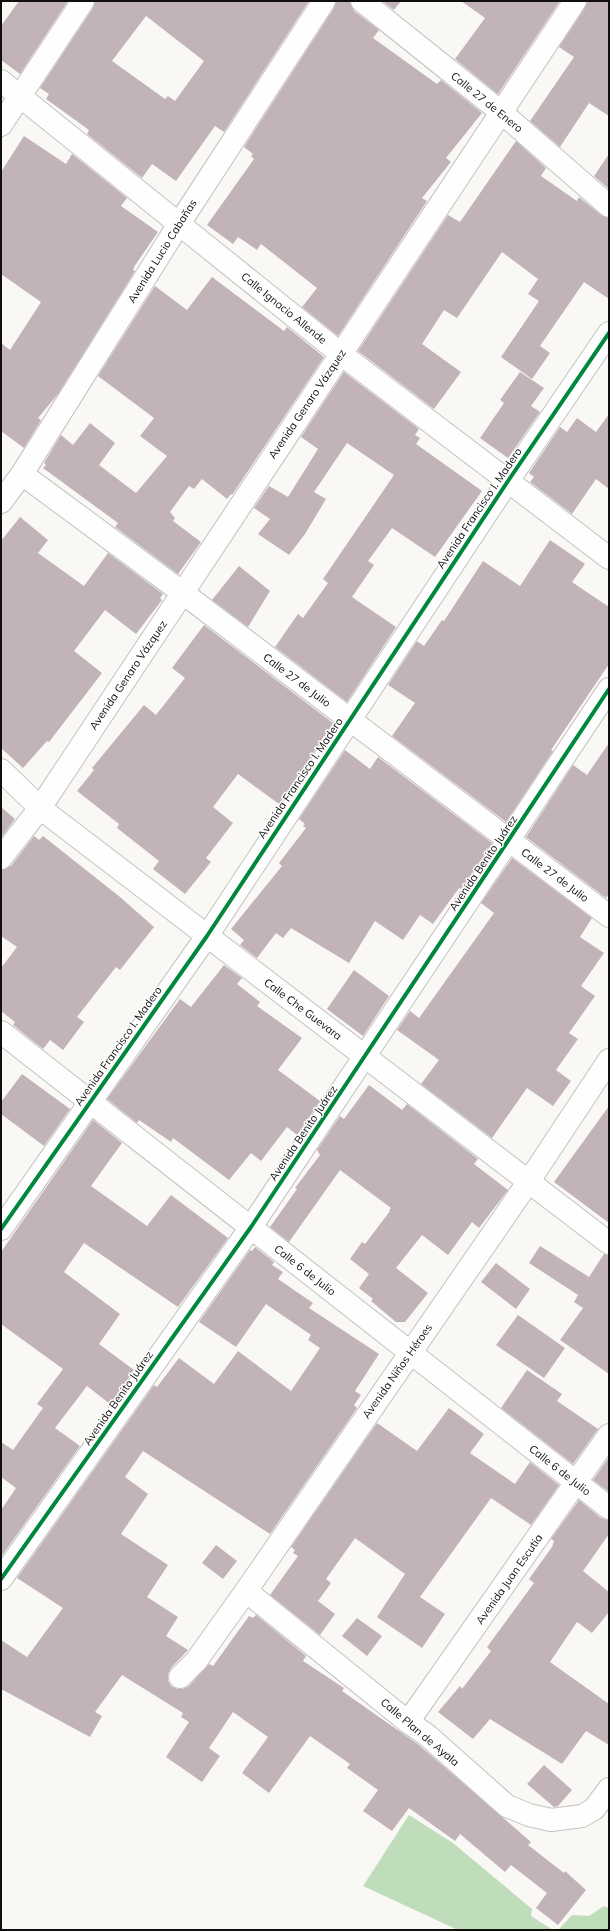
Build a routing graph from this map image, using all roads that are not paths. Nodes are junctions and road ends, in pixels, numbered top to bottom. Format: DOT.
graph roads {
  1 [pos="83,1"];
  2 [pos="324,1"];
  3 [pos="362,1"];
  4 [pos="575,1"];
  5 [pos="1,81"];
  6 [pos="20,97"];
  7 [pos="501,112"];
  8 [pos="1,125"];
  9 [pos="609,206"];
  10 [pos="179,224"];
  11 [pos="609,333"];
  12 [pos="341,354"];
  13 [pos="22,474"];
  14 [pos="508,481"];
  15 [pos="1,502"];
  16 [pos="609,558"];
  17 [pos="183,592"];
  18 [pos="609,689"];
  19 [pos="350,720"];
  20 [pos="1,770"];
  21 [pos="40,808"];
  22 [pos="509,840"];
  23 [pos="1,858"];
  24 [pos="609,916"];
  25 [pos="207,936"];
  26 [pos="1,1032"];
  27 [pos="365,1057"];
  28 [pos="609,1060"];
  29 [pos="90,1102"];
  30 [pos="528,1181"];
  31 [pos="251,1227"];
  32 [pos="1,1229"];
  33 [pos="609,1243"];
  34 [pos="410,1352"];
  35 [pos="609,1435"];
  36 [pos="577,1482"];
  37 [pos="609,1508"];
  38 [pos="1,1579"];
  39 [pos="246,1591"];
  40 [pos="180,1677"];
  41 [pos="408,1722"];
  42 [pos="607,1791"];
  1 -- 6 [label="street"];
  2 -- 10 [label="street, Avenida Lucio Cabañas"];
  3 -- 7 [label="street, Calle 27 de Enero"];
  4 -- 7 [label="street, Avenida Genaro Vázquez"];
  5 -- 6 [label="street, Calle Ignacio Allende"];
  6 -- 8 [label="street"];
  6 -- 10 [label="street, Calle Ignacio Allende"];
  7 -- 9 [label="street, Calle 27 de Enero"];
  7 -- 12 [label="street, Avenida Genaro Vázquez"];
  10 -- 12 [label="street, Calle Ignacio Allende"];
  10 -- 13 [label="street, Avenida Lucio Cabañas"];
  11 -- 14 [label="street, Avenida Francisco I. Madero"];
  12 -- 14 [label="street, Calle Ignacio Allende"];
  12 -- 17 [label="street, Avenida Genaro Vázquez"];
  13 -- 15 [label="street, Avenida Lucio Cabañas"];
  13 -- 17 [label="street, Calle 27 de Julio"];
  14 -- 16 [label="street, Calle Ignacio Allende"];
  14 -- 19 [label="street, Avenida Francisco I. Madero"];
  17 -- 19 [label="street, Calle 27 de Julio"];
  17 -- 21 [label="street, Avenida Genaro Vázquez"];
  18 -- 22 [label="street, Avenida Benito Juárez"];
  19 -- 22 [label="street, Calle 27 de Julio"];
  19 -- 25 [label="street, Avenida Francisco I. Madero"];
  20 -- 21 [label="street, Calle Che Guevara"];
  21 -- 23 [label="street, Avenida Genaro Vázquez"];
  21 -- 25 [label="street, Calle Che Guevara"];
  22 -- 24 [label="street, Calle 27 de Julio"];
  22 -- 27 [label="street, Avenida Benito Juárez"];
  25 -- 27 [label="street, Calle Che Guevara"];
  25 -- 29 [label="street, Avenida Francisco I. Madero"];
  26 -- 29 [label="street, Calle 6 de Julio"];
  27 -- 30 [label="street, Calle Che Guevara"];
  27 -- 31 [label="street, Avenida Benito Juárez"];
  28 -- 30 [label="street, Avenida Niños Héroes"];
  29 -- 31 [label="street, Calle 6 de Julio"];
  29 -- 32 [label="street, Avenida Francisco I. Madero"];
  30 -- 33 [label="street, Calle Che Guevara"];
  30 -- 34 [label="street, Avenida Niños Héroes"];
  31 -- 34 [label="street, Calle 6 de Julio"];
  31 -- 38 [label="street, Avenida Benito Juárez"];
  34 -- 36 [label="street, Calle 6 de Julio"];
  34 -- 39 [label="street, Avenida Niños Héroes"];
  35 -- 36 [label="street, Avenida Juan Escutia"];
  36 -- 37 [label="street, Calle 6 de Julio"];
  36 -- 41 [label="street, Avenida Juan Escutia"];
  39 -- 40 [label="street, Avenida Niños Héroes"];
  39 -- 41 [label="street, Calle Plan de Ayala"];
  41 -- 42 [label="street, Calle Plan de Ayala"];
}
